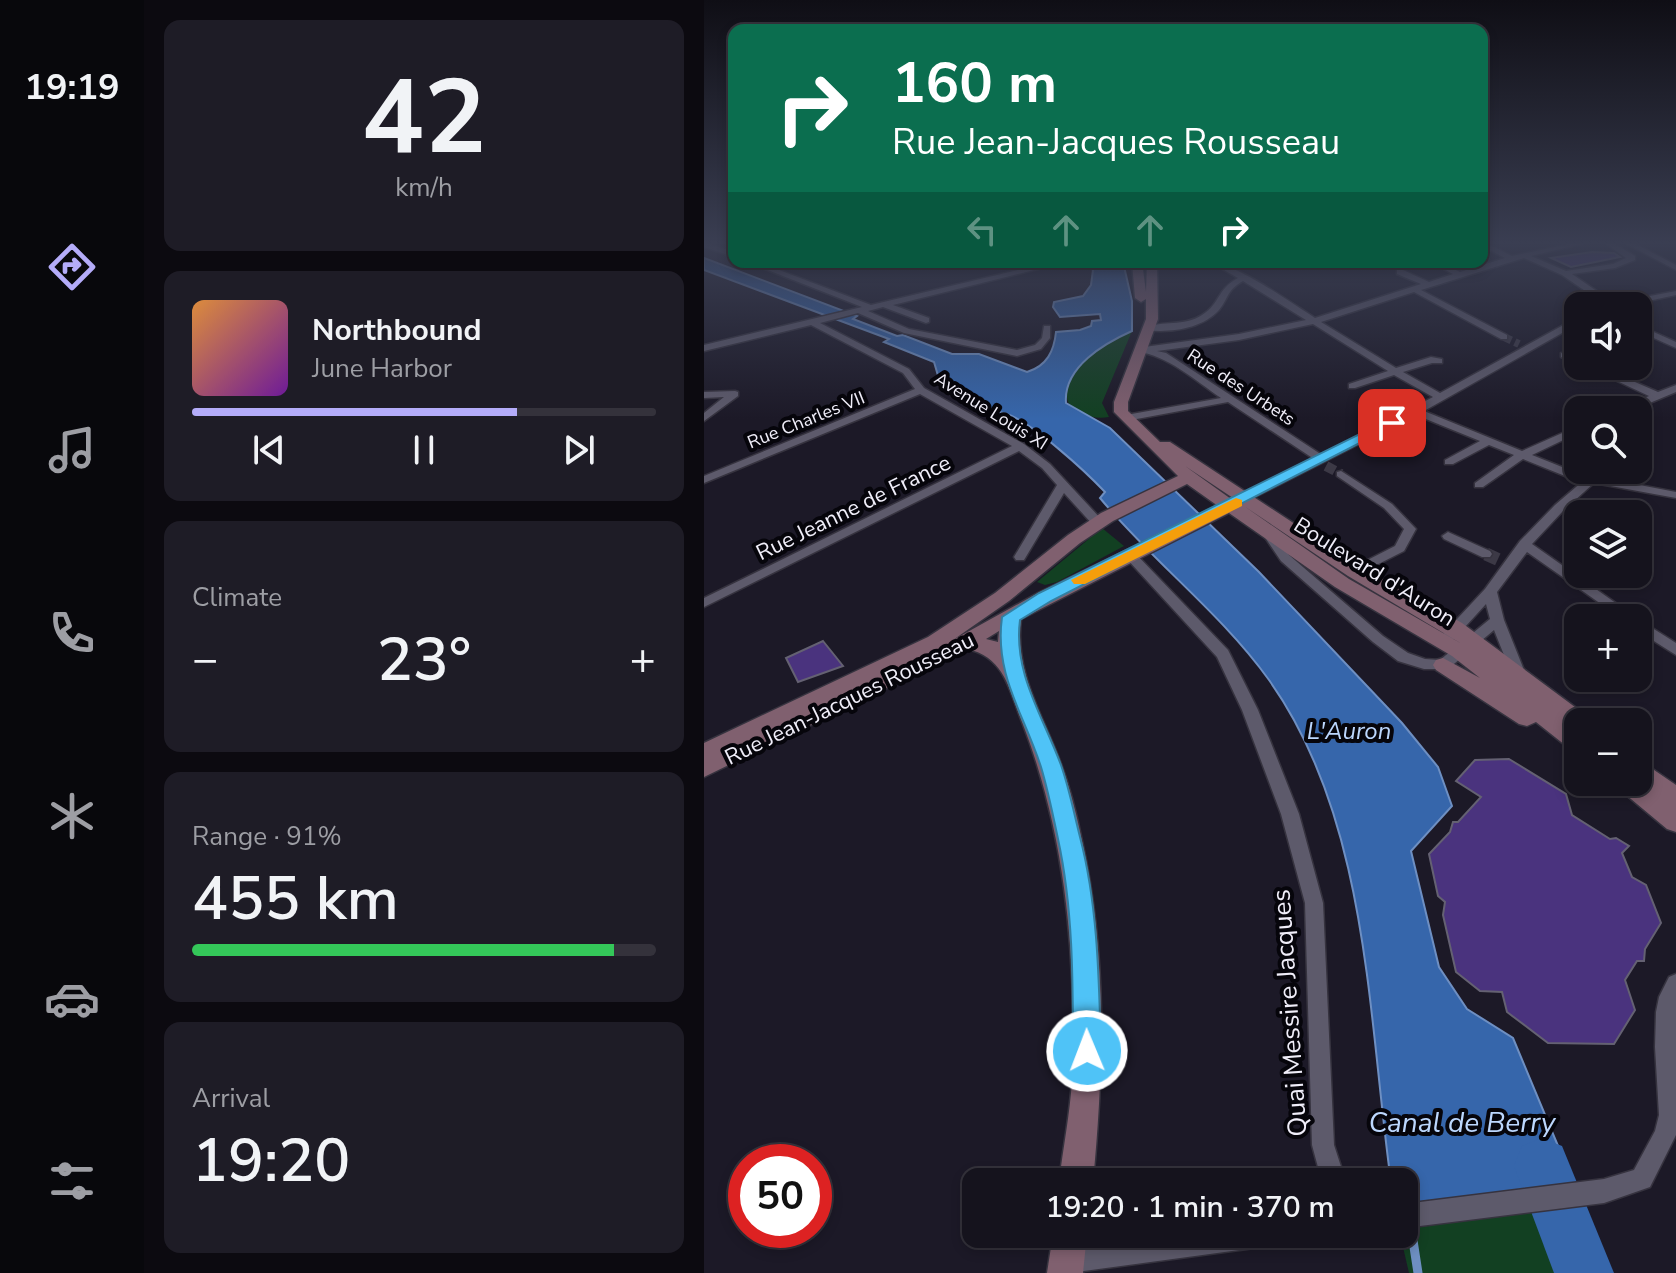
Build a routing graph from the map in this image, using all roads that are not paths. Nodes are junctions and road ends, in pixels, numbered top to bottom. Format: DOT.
graph roads {
  1 [pos="851,300"];
  2 [pos="903,300"];
  3 [pos="1142,300"];
  4 [pos="1151,300"];
  5 [pos="1221,300"];
  6 [pos="1281,300"];
  7 [pos="1382,300"];
  8 [pos="1435,300"];
  9 [pos="884,305"];
  10 [pos="871,308"];
  11 [pos="856,311"];
  12 [pos="926,320"];
  13 [pos="1315,321"];
  14 [pos="812,322"];
  15 [pos="1150,324"];
  16 [pos="1188,327"];
  17 [pos="1564,327"];
  18 [pos="1047,328"];
  19 [pos="1652,334"];
  20 [pos="1504,337"];
  21 [pos="1676,345"];
  22 [pos="704,348"];
  23 [pos="1141,348"];
  24 [pos="1439,361"];
  25 [pos="1394,372"];
  26 [pos="1622,380"];
  27 [pos="1352,386"];
  28 [pos="1676,388"];
  29 [pos="921,390"];
  30 [pos="704,395"];
  31 [pos="1658,396"];
  32 [pos="1440,397"];
  33 [pos="1652,398"];
  34 [pos="1230,399"];
  35 [pos="1416,411"];
  36 [pos="704,418"];
  37 [pos="1132,424"];
  38 [pos="1564,436"];
  39 [pos="1489,441"];
  40 [pos="1020,446"];
  41 [pos="1522,455"];
  42 [pos="1321,462"];
  43 [pos="1449,462"];
  44 [pos="1564,471"];
  45 [pos="1341,474"];
  46 [pos="1188,477"];
  47 [pos="704,480"];
  48 [pos="1587,484"];
  49 [pos="1608,484"];
  50 [pos="1063,485"];
  51 [pos="1479,485"];
  52 [pos="1676,495"];
  53 [pos="1238,498"];
  54 [pos="1103,520"];
  55 [pos="1266,531"];
  56 [pos="1448,536"];
  57 [pos="1524,544"];
  58 [pos="1135,553"];
  59 [pos="1486,554"];
  60 [pos="1020,557"];
  61 [pos="1355,572"];
  62 [pos="1024,579"];
  63 [pos="1490,592"];
  64 [pos="1045,597"];
  65 [pos="704,603"];
  66 [pos="1610,604"];
  67 [pos="1497,620"];
  68 [pos="987,634"];
  69 [pos="1652,634"];
  70 [pos="1454,645"];
  71 [pos="1676,650"];
  72 [pos="1519,675"];
  73 [pos="1564,710"];
  74 [pos="1564,732"];
  75 [pos="1564,738"];
  76 [pos="704,753"];
  77 [pos="704,768"];
  78 [pos="1652,779"];
  79 [pos="1644,796"];
  80 [pos="1676,798"];
  81 [pos="1676,822"];
  82 [pos="1673,987"];
  83 [pos="1078,1168"];
  84 [pos="1330,1168"];
  85 [pos="1418,1214"];
  86 [pos="1140,1248"];
  87 [pos="1067,1256"];
  1 -- 10 [label="street"];
  2 -- 9 [label="street"];
  3 -- 15 [label="main road"];
  4 -- 15 [label="main road"];
  5 -- 16 [label="street"];
  6 -- 13 [label="street"];
  7 -- 13 [label="street"];
  8 -- 20 [label="street"];
  9 -- 10 [label="street"];
  9 -- 12 [label="street"];
  10 -- 11 [label="street"];
  11 -- 14 [label="street"];
  11 -- 18 [label="street"];
  13 -- 23 [label="street"];
  13 -- 25 [label="street"];
  14 -- 22 [label="street"];
  14 -- 29 [label="street, Avenue Louis XI"];
  15 -- 16 [label="street"];
  15 -- 23 [label="main road"];
  16 -- 23 [label="street"];
  17 -- 32 [label="street"];
  19 -- 21 [label="street"];
  23 -- 34 [label="street, Rue des Urbets"];
  23 -- 37 [label="main road"];
  24 -- 25 [label="street"];
  25 -- 27 [label="street"];
  25 -- 32 [label="street"];
  26 -- 31 [label="street"];
  28 -- 31 [label="street"];
  29 -- 40 [label="street, Avenue Louis XI"];
  29 -- 47 [label="street, Rue Charles VII"];
  30 -- 36 [label="street"];
  31 -- 33 [label="street"];
  32 -- 35 [label="street"];
  34 -- 37 [label="street"];
  34 -- 42 [label="street, Rue des Urbets"];
  35 -- 39 [label="street"];
  35 -- 42 [label="street"];
  37 -- 46 [label="main road, Boulevard d'Auron"];
  37 -- 53 [label="main road, Boulevard d'Auron"];
  38 -- 41 [label="street"];
  39 -- 41 [label="street"];
  39 -- 43 [label="street"];
  40 -- 50 [label="street, Avenue Louis XI"];
  40 -- 65 [label="street, Rue Jeanne de France"];
  41 -- 44 [label="street"];
  41 -- 51 [label="street"];
  42 -- 53 [label="street"];
  45 -- 61 [label="street"];
  46 -- 53 [label="main road, Boulevard d'Auron"];
  46 -- 54 [label="main road, Rue Jean-Jacques Rousseau"];
  48 -- 57 [label="street"];
  49 -- 52 [label="street"];
  50 -- 54 [label="street, Avenue Louis XI"];
  50 -- 60 [label="street"];
  53 -- 55 [label="main road, Boulevard d'Auron"];
  53 -- 58 [label="main road, Rue Jean-Jacques Rousseau"];
  53 -- 61 [label="main road, Boulevard d'Auron"];
  54 -- 62 [label="main road, Rue Jean-Jacques Rousseau"];
  55 -- 70 [label="main road, Boulevard d'Auron"];
  55 -- 70 [label="street, Boulevard d'Auron"];
  56 -- 59 [label="street"];
  57 -- 63 [label="street"];
  57 -- 66 [label="street"];
  58 -- 64 [label="main road, Rue Jean-Jacques Rousseau"];
  58 -- 84 [label="street, Quai Messire Jacques"];
  61 -- 70 [label="main road, Boulevard d'Auron"];
  62 -- 64 [label="main road"];
  62 -- 68 [label="main road, Rue Jean-Jacques Rousseau"];
  62 -- 68 [label="main road, Rue Jean-Jacques Rousseau"];
  63 -- 67 [label="street"];
  63 -- 70 [label="street"];
  64 -- 68 [label="main road, Rue Jean-Jacques Rousseau"];
  67 -- 70 [label="street"];
  67 -- 72 [label="street"];
  68 -- 76 [label="main road, Rue Jean-Jacques Rousseau"];
  68 -- 77 [label="main road, Rue Jean-Jacques Rousseau"];
  68 -- 83 [label="main road"];
  69 -- 71 [label="street"];
  70 -- 72 [label="main road"];
  70 -- 74 [label="main road"];
  70 -- 75 [label="main road"];
  72 -- 73 [label="main road"];
  78 -- 80 [label="main road"];
  79 -- 81 [label="main road"];
  82 -- 85 [label="street"];
  86 -- 87 [label="street"];
}
